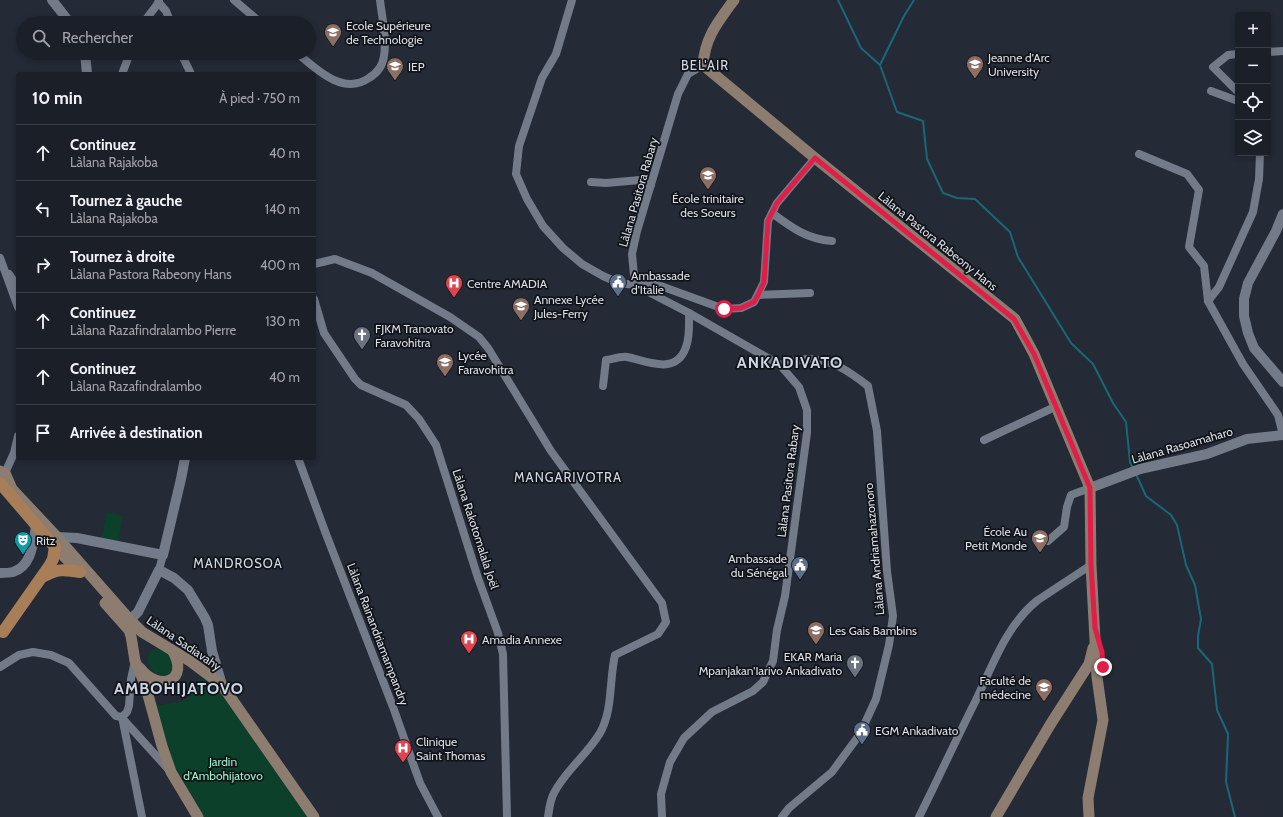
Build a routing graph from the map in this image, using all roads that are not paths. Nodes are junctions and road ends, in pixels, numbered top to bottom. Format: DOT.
graph roads {
  1 [pos="52,0"];
  2 [pos="234,0"];
  3 [pos="380,0"];
  4 [pos="572,0"];
  5 [pos="734,0"];
  6 [pos="159,1"];
  7 [pos="65,16"];
  8 [pos="148,16"];
  9 [pos="168,16"];
  10 [pos="253,16"];
  11 [pos="1283,51"];
  12 [pos="1271,52"];
  13 [pos="1235,54"];
  14 [pos="86,60"];
  15 [pos="127,60"];
  16 [pos="184,60"];
  17 [pos="305,60"];
  18 [pos="703,65"];
  19 [pos="87,72"];
  20 [pos="123,72"];
  21 [pos="190,72"];
  22 [pos="1235,89"];
  23 [pos="1211,91"];
  24 [pos="1235,100"];
  25 [pos="1139,154"];
  26 [pos="1260,156"];
  27 [pos="815,158"];
  28 [pos="591,182"];
  29 [pos="651,185"];
  30 [pos="772,213"];
  31 [pos="1283,214"];
  32 [pos="832,241"];
  33 [pos="2,262"];
  34 [pos="316,263"];
  35 [pos="16,284"];
  36 [pos="635,285"];
  37 [pos="810,293"];
  38 [pos="758,295"];
  39 [pos="16,301"];
  40 [pos="1208,301"];
  41 [pos="316,307"];
  42 [pos="689,313"];
  43 [pos="780,365"];
  44 [pos="1283,382"];
  45 [pos="603,386"];
  46 [pos="1057,406"];
  47 [pos="1283,435"];
  48 [pos="984,440"];
  49 [pos="16,444"];
  50 [pos="185,460"];
  51 [pos="299,460"];
  52 [pos="1,473"];
  53 [pos="1090,488"];
  54 [pos="36,526"];
  55 [pos="1048,541"];
  56 [pos="56,542"];
  57 [pos="163,555"];
  58 [pos="1091,565"];
  59 [pos="159,570"];
  60 [pos="80,572"];
  61 [pos="0,573"];
  62 [pos="41,578"];
  63 [pos="129,625"];
  64 [pos="1095,628"];
  65 [pos="3,632"];
  66 [pos="172,650"];
  67 [pos="135,661"];
  68 [pos="0,667"];
  69 [pos="1081,676"];
  70 [pos="1101,678"];
  71 [pos="222,685"];
  72 [pos="122,717"];
  73 [pos="171,772"];
  74 [pos="142,817"];
  75 [pos="198,817"];
  76 [pos="314,817"];
  77 [pos="438,817"];
  78 [pos="507,817"];
  79 [pos="548,817"];
  80 [pos="662,817"];
  81 [pos="782,817"];
  82 [pos="919,817"];
  83 [pos="996,817"];
  84 [pos="1089,817"];
  1 -- 7 [label="street"];
  2 -- 10 [label="street"];
  3 -- 17 [label="street"];
  4 -- 36 [label="street"];
  5 -- 18 [label="main road"];
  6 -- 8 [label="street"];
  6 -- 9 [label="street"];
  11 -- 12 [label="street"];
  13 -- 22 [label="street"];
  14 -- 19 [label="street"];
  15 -- 20 [label="street"];
  16 -- 21 [label="street"];
  18 -- 27 [label="main road, Làlana Pastora Rabeony Hans"];
  18 -- 29 [label="street, Làlana Pasitora Rabary"];
  23 -- 24 [label="street"];
  25 -- 40 [label="street"];
  26 -- 40 [label="street"];
  27 -- 30 [label="street"];
  27 -- 46 [label="main road, Làlana Pastora Rabeony Hans"];
  28 -- 29 [label="street"];
  29 -- 36 [label="street, Làlana Pasitora Rabary"];
  30 -- 32 [label="street"];
  30 -- 38 [label="street"];
  31 -- 44 [label="street"];
  33 -- 35 [label="street"];
  33 -- 39 [label="street"];
  34 -- 79 [label="street"];
  36 -- 38 [label="street"];
  36 -- 42 [label="street, Làlana Pasitora Rabary"];
  37 -- 38 [label="street"];
  40 -- 47 [label="street"];
  41 -- 78 [label="street, Làlana Rakotomalala Joël"];
  42 -- 43 [label="street, Làlana Pasitora Rabary"];
  42 -- 45 [label="street"];
  43 -- 80 [label="street, Làlana Pasitora Rabary"];
  43 -- 81 [label="street, Làlana Andriamahazonoro"];
  46 -- 48 [label="street"];
  46 -- 53 [label="main road, Làlana Pastora Rabeony Hans"];
  47 -- 53 [label="street, Làlana Rasoamaharo"];
  49 -- 52 [label="street"];
  50 -- 57 [label="street"];
  51 -- 77 [label="street, Làlana Rainandriamampandry"];
  52 -- 54 [label="main road"];
  52 -- 56 [label="main road"];
  53 -- 55 [label="street"];
  53 -- 58 [label="main road"];
  54 -- 56 [label="main road"];
  54 -- 61 [label="street"];
  56 -- 57 [label="street"];
  56 -- 60 [label="main road"];
  56 -- 62 [label="main road"];
  56 -- 63 [label="main road, Làlana Sadiavahy"];
  57 -- 59 [label="street"];
  58 -- 64 [label="main road"];
  58 -- 82 [label="street"];
  59 -- 63 [label="street"];
  59 -- 71 [label="street"];
  60 -- 62 [label="main road"];
  60 -- 63 [label="main road"];
  62 -- 65 [label="main road"];
  63 -- 66 [label="main road, Làlana Sadiavahy"];
  63 -- 67 [label="main road"];
  64 -- 69 [label="main road"];
  64 -- 70 [label="main road"];
  66 -- 67 [label="main road"];
  66 -- 71 [label="main road, Làlana Sadiavahy"];
  67 -- 72 [label="street"];
  67 -- 73 [label="main road"];
  68 -- 72 [label="street"];
  69 -- 70 [label="main road"];
  69 -- 83 [label="main road"];
  70 -- 84 [label="main road"];
  71 -- 76 [label="main road, Làlana Sadiavahy"];
  72 -- 73 [label="street"];
  72 -- 74 [label="street"];
  73 -- 75 [label="main road"];
}
